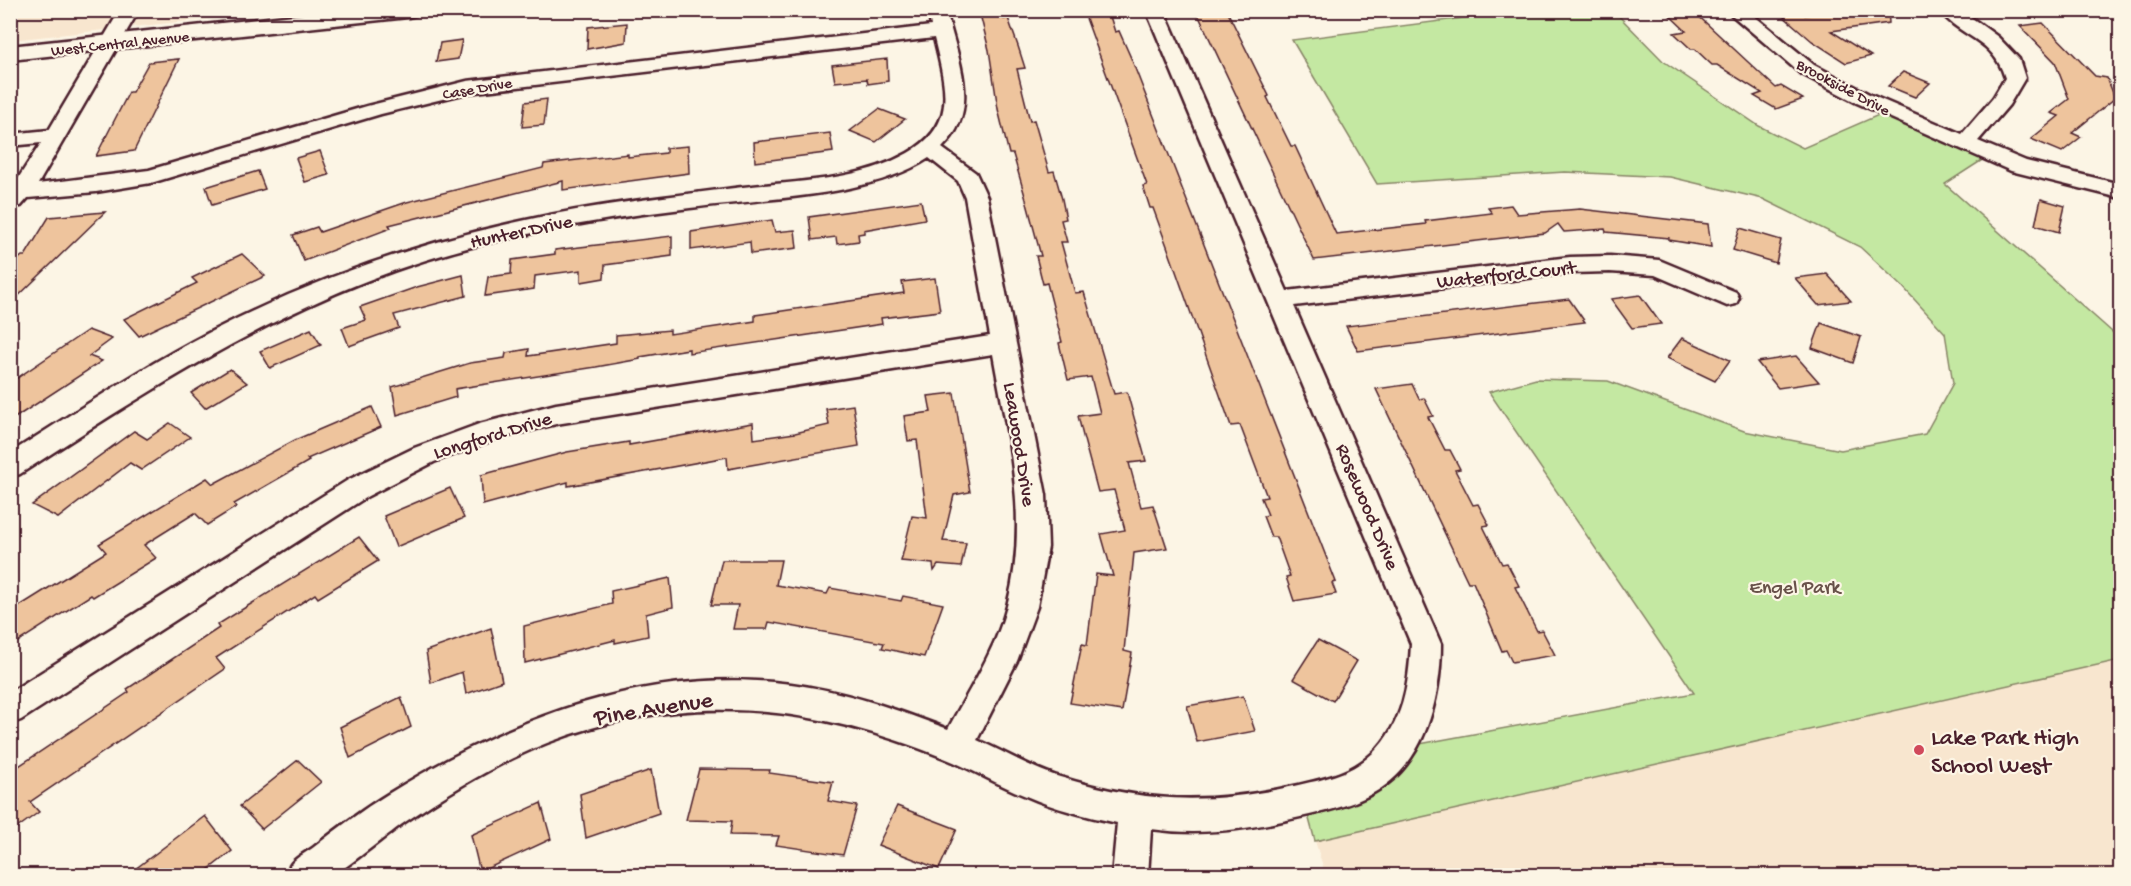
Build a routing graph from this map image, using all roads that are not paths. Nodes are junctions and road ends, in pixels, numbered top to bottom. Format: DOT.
graph roads {
  1 [pos="130,10"];
  2 [pos="408,10"];
  3 [pos="1155,10"];
  4 [pos="1735,10"];
  5 [pos="1948,10"];
  6 [pos="939,21"];
  7 [pos="109,43"];
  8 [pos="10,54"];
  9 [pos="56,135"];
  10 [pos="10,140"];
  11 [pos="1965,143"];
  12 [pos="929,148"];
  13 [pos="2121,191"];
  14 [pos="16,198"];
  15 [pos="1727,298"];
  16 [pos="1280,300"];
  17 [pos="1004,343"];
  18 [pos="10,467"];
  19 [pos="10,710"];
  20 [pos="956,747"];
  21 [pos="1135,812"];
  22 [pos="304,876"];
  23 [pos="1130,876"];
  1 -- 7 [label="street"];
  2 -- 7 [label="street, West Central Avenue"];
  3 -- 16 [label="street, Rosewood Drive"];
  4 -- 11 [label="street, Brookside Drive"];
  5 -- 11 [label="street"];
  6 -- 12 [label="street, Hunter Drive"];
  6 -- 14 [label="street, Case Drive"];
  7 -- 8 [label="street, West Central Avenue"];
  7 -- 9 [label="street"];
  9 -- 10 [label="street"];
  9 -- 14 [label="street"];
  11 -- 13 [label="street, Brookside Drive"];
  12 -- 17 [label="street, Leawood Drive"];
  12 -- 18 [label="street, Hunter Drive"];
  15 -- 16 [label="street, Waterford Court"];
  16 -- 21 [label="street, Rosewood Drive"];
  17 -- 19 [label="street, Longford Drive"];
  17 -- 20 [label="street, Leawood Drive"];
  20 -- 21 [label="street, Pine Avenue"];
  20 -- 22 [label="street, Pine Avenue"];
  21 -- 23 [label="street"];
}
